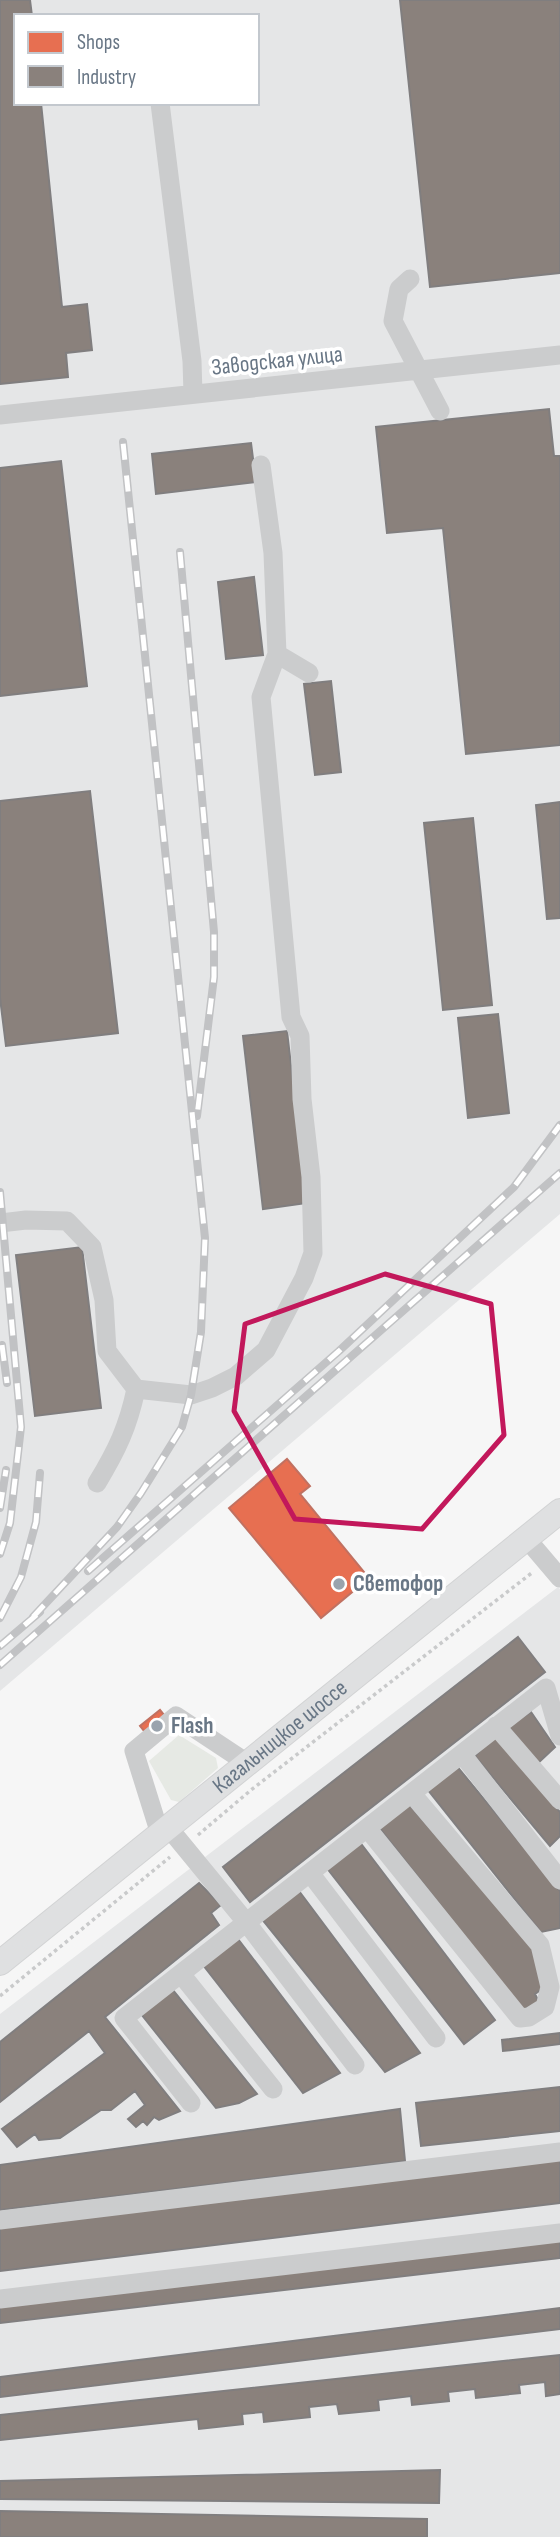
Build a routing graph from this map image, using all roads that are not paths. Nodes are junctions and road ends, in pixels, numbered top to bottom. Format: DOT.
graph roads {
  1 [pos="160,105"];
  2 [pos="410,279"];
  3 [pos="560,355"];
  4 [pos="419,370"];
  5 [pos="193,394"];
  6 [pos="440,411"];
  7 [pos="0,415"];
  8 [pos="261,465"];
  9 [pos="277,654"];
  10 [pos="309,673"];
  11 [pos="0,1223"];
  12 [pos="136,1389"];
  13 [pos="97,1483"];
  14 [pos="560,1511"];
  15 [pos="526,1538"];
  16 [pos="560,1578"];
  17 [pos="496,1726"];
  18 [pos="560,1736"];
  19 [pos="462,1754"];
  20 [pos="247,1763"];
  21 [pos="413,1792"];
  22 [pos="560,1800"];
  23 [pos="367,1828"];
  24 [pos="171,1836"];
  25 [pos="310,1873"];
  26 [pos="560,1880"];
  27 [pos="246,1922"];
  28 [pos="0,1963"];
  29 [pos="181,1974"];
  30 [pos="436,2038"];
  31 [pos="355,2065"];
  32 [pos="274,2089"];
  33 [pos="191,2103"];
  34 [pos="560,2152"];
  35 [pos="0,2220"];
  36 [pos="560,2233"];
  37 [pos="0,2299"];
  1 -- 5 [label="street"];
  2 -- 4 [label="street"];
  3 -- 4 [label="street, Заводская улица"];
  4 -- 5 [label="street, Заводская улица"];
  4 -- 6 [label="street"];
  5 -- 7 [label="street, Заводская улица"];
  8 -- 9 [label="street"];
  9 -- 10 [label="street"];
  9 -- 12 [label="street"];
  11 -- 12 [label="street"];
  12 -- 13 [label="street"];
  14 -- 15 [label="main road, Кагальницкое шоссе"];
  15 -- 16 [label="street"];
  15 -- 20 [label="main road, Кагальницкое шоссе"];
  17 -- 18 [label="street"];
  17 -- 19 [label="street"];
  17 -- 22 [label="street"];
  19 -- 21 [label="street"];
  19 -- 26 [label="street"];
  20 -- 24 [label="main road, Кагальницкое шоссе"];
  20 -- 24 [label="street"];
  21 -- 23 [label="street"];
  21 -- 23 [label="street"];
  23 -- 25 [label="street"];
  24 -- 27 [label="street"];
  24 -- 28 [label="main road, Кагальницкое шоссе"];
  25 -- 27 [label="street"];
  25 -- 30 [label="street"];
  27 -- 29 [label="street"];
  27 -- 31 [label="street"];
  29 -- 32 [label="street"];
  29 -- 33 [label="street"];
  34 -- 35 [label="street"];
  36 -- 37 [label="street"];
}
